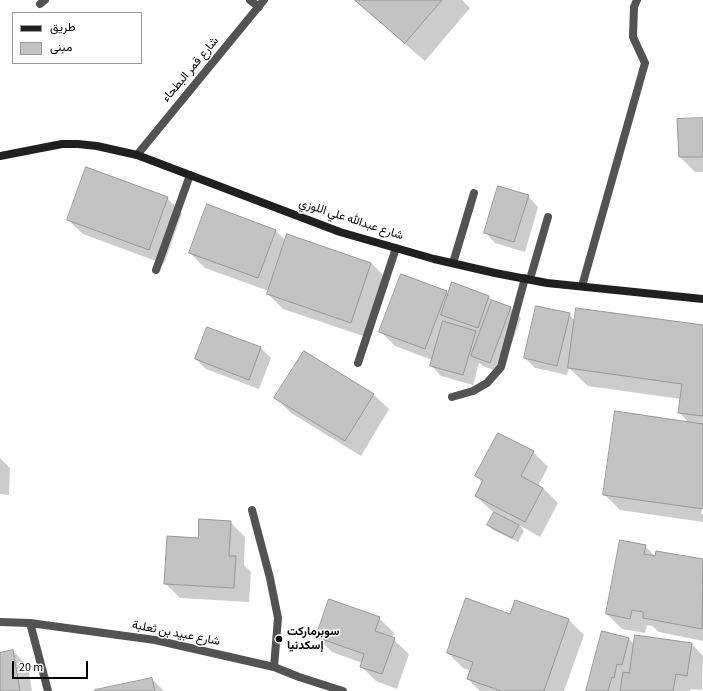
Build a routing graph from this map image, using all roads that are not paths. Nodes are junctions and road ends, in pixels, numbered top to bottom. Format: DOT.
graph roads {
  1 [pos="250,0"];
  2 [pos="637,0"];
  3 [pos="262,3"];
  4 [pos="136,155"];
  5 [pos="0,156"];
  6 [pos="190,175"];
  7 [pos="474,193"];
  8 [pos="548,217"];
  9 [pos="396,248"];
  10 [pos="453,263"];
  11 [pos="156,270"];
  12 [pos="527,279"];
  13 [pos="582,286"];
  14 [pos="703,299"];
  15 [pos="358,363"];
  16 [pos="452,397"];
  17 [pos="252,510"];
  18 [pos="0,622"];
  19 [pos="30,622"];
  20 [pos="274,667"];
  21 [pos="48,691"];
  22 [pos="343,691"];
  1 -- 3 [label="street"];
  2 -- 13 [label="street"];
  3 -- 4 [label="street, شارع قمر البطحاء"];
  4 -- 5 [label="street, شارع عبدالله علي اللوزي"];
  4 -- 6 [label="street, شارع عبدالله علي اللوزي"];
  6 -- 9 [label="street, شارع عبدالله علي اللوزي"];
  6 -- 11 [label="street"];
  7 -- 10 [label="street"];
  8 -- 12 [label="street"];
  9 -- 10 [label="street, شارع عبدالله علي اللوزي"];
  9 -- 15 [label="street"];
  10 -- 12 [label="street, شارع عبدالله علي اللوزي"];
  12 -- 13 [label="street, شارع عبدالله علي اللوزي"];
  12 -- 16 [label="street"];
  13 -- 14 [label="street, شارع عبدالله علي اللوزي"];
  17 -- 20 [label="street"];
  18 -- 19 [label="street, شارع عبيد بن ثعلبة"];
  19 -- 20 [label="street, شارع عبيد بن ثعلبة"];
  19 -- 21 [label="street"];
  20 -- 22 [label="street, شارع عبيد بن ثعلبة"];
}
